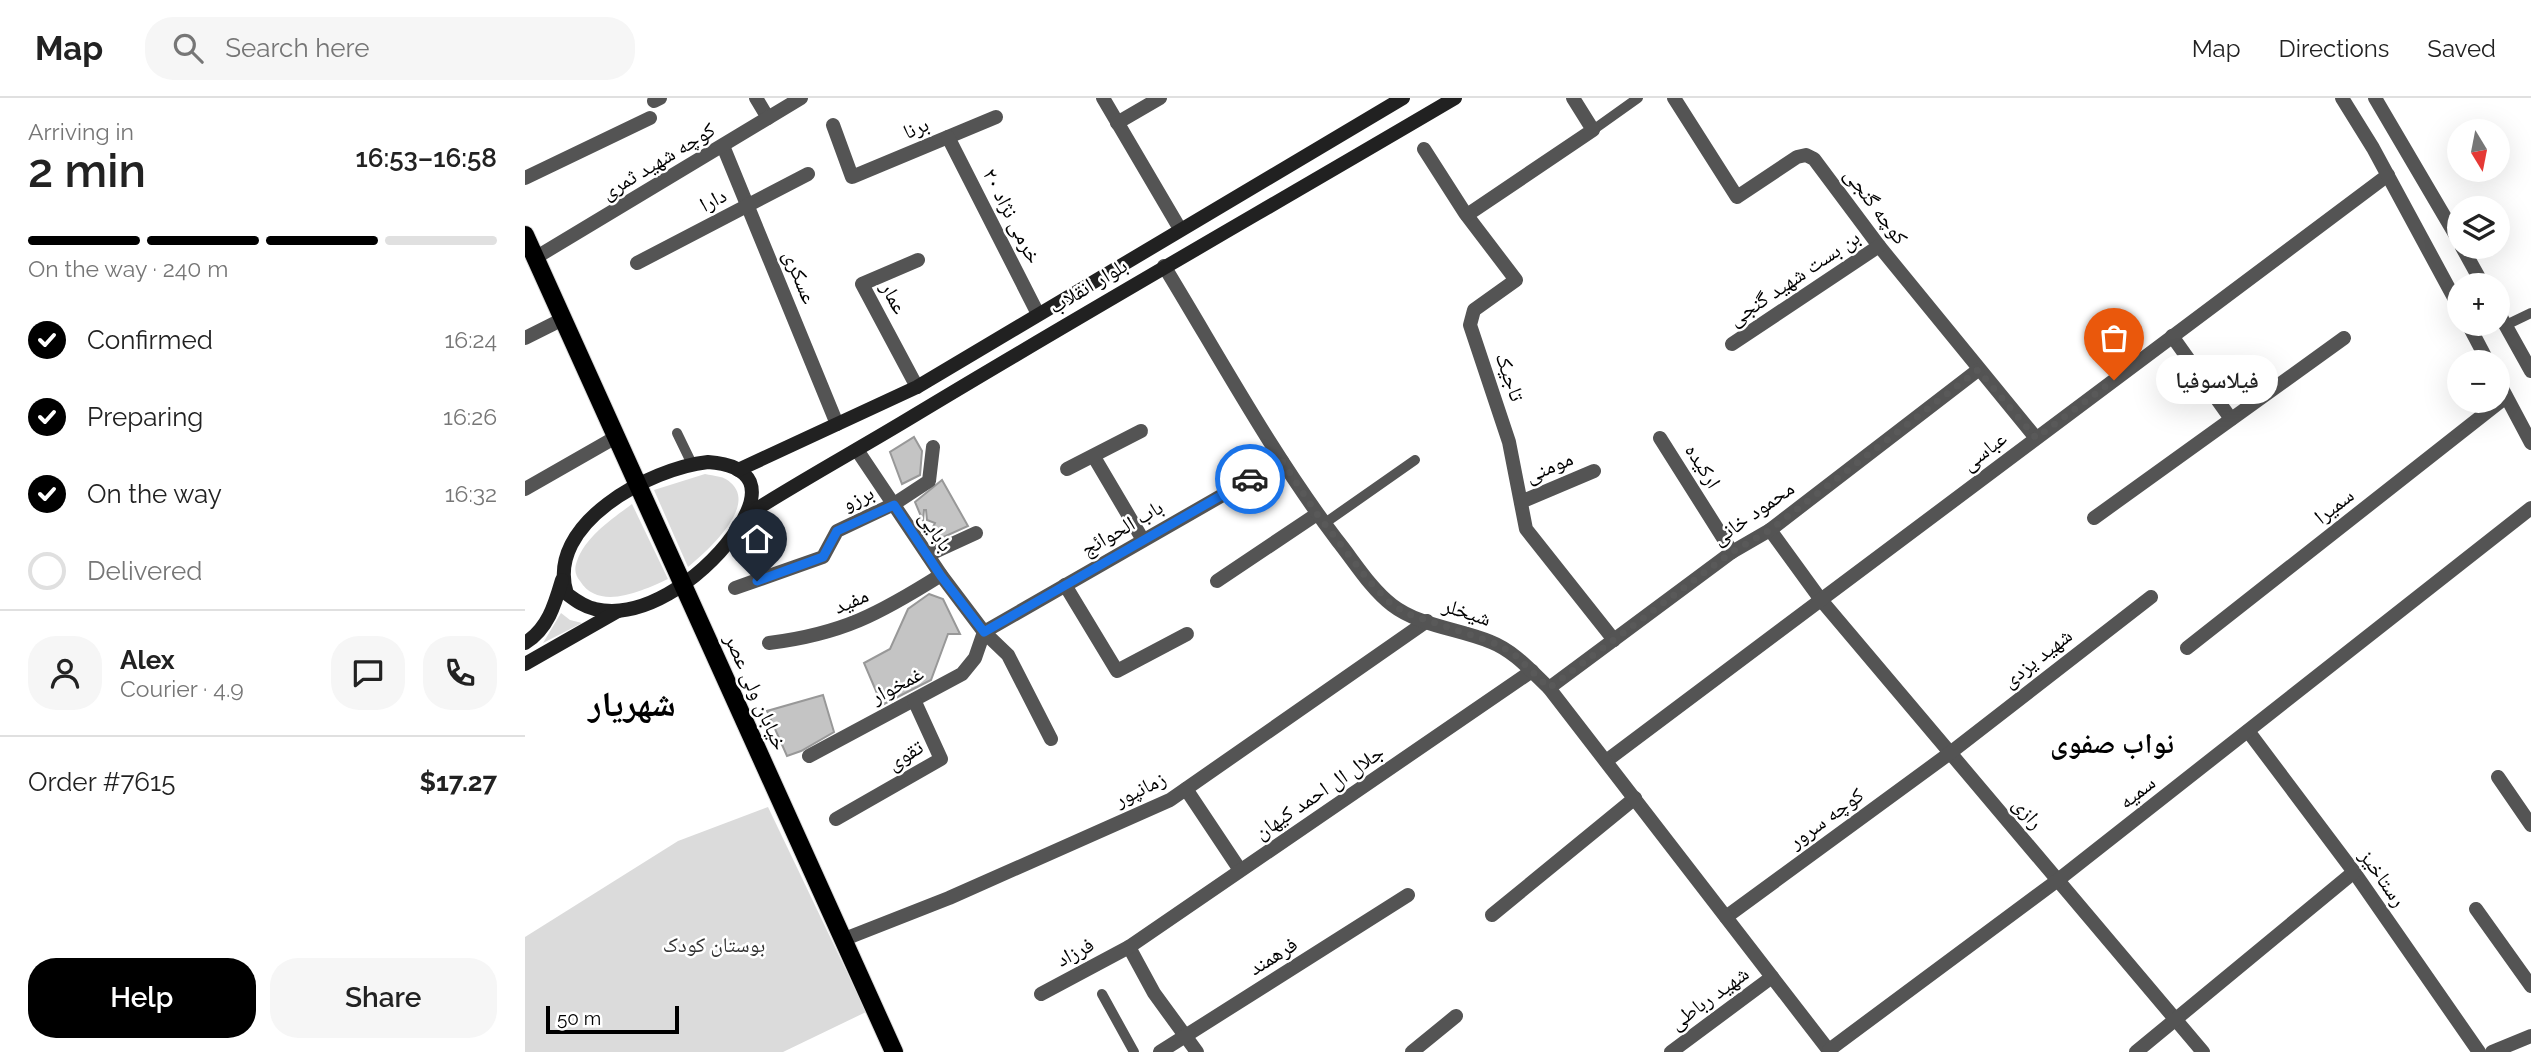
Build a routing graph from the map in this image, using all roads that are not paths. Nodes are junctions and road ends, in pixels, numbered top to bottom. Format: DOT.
graph roads {
  1 [pos="756,98"];
  2 [pos="800,98"];
  3 [pos="1103,98"];
  4 [pos="1160,98"];
  5 [pos="1403,98"];
  6 [pos="1455,98"];
  7 [pos="1573,98"];
  8 [pos="1638,98"];
  9 [pos="1674,98"];
  10 [pos="2342,98"];
  11 [pos="2375,98"];
  12 [pos="996,117"];
  13 [pos="650,118"];
  14 [pos="768,118"];
  15 [pos="1117,123"];
  16 [pos="833,125"];
  17 [pos="1349,129"];
  18 [pos="1593,130"];
  19 [pos="948,137"];
  20 [pos="723,146"];
  21 [pos="1424,149"];
  22 [pos="1363,151"];
  23 [pos="808,174"];
  24 [pos="2388,175"];
  25 [pos="525,178"];
  26 [pos="747,205"];
  27 [pos="1467,215"];
  28 [pos="2447,221"];
  29 [pos="1180,229"];
  30 [pos="525,234"];
  31 [pos="1879,246"];
  32 [pos="535,258"];
  33 [pos="918,260"];
  34 [pos="637,263"];
  35 [pos="1164,266"];
  36 [pos="2447,285"];
  37 [pos="2531,313"];
  38 [pos="1038,314"];
  39 [pos="563,318"];
  40 [pos="2510,323"];
  41 [pos="2510,334"];
  42 [pos="2172,336"];
  43 [pos="525,338"];
  44 [pos="2344,338"];
  45 [pos="1732,344"];
  46 [pos="1978,370"];
  47 [pos="2531,370"];
  48 [pos="917,387"];
  49 [pos="2510,403"];
  50 [pos="2487,413"];
  51 [pos="2231,419"];
  52 [pos="838,424"];
  53 [pos="1141,431"];
  54 [pos="677,433"];
  55 [pos="615,437"];
  56 [pos="1660,438"];
  57 [pos="2036,438"];
  58 [pos="2531,443"];
  59 [pos="933,447"];
  60 [pos="857,450"];
  61 [pos="1094,457"];
  62 [pos="1415,460"];
  63 [pos="1282,461"];
  64 [pos="692,464"];
  65 [pos="1067,469"];
  66 [pos="738,470"];
  67 [pos="1594,471"];
  68 [pos="637,484"];
  69 [pos="525,489"];
  70 [pos="1521,502"];
  71 [pos="894,505"];
  72 [pos="2531,508"];
  73 [pos="747,515"];
  74 [pos="1321,518"];
  75 [pos="2094,518"];
  76 [pos="1770,530"];
  77 [pos="976,533"];
  78 [pos="1143,540"];
  79 [pos="1732,552"];
  80 [pos="927,555"];
  81 [pos="941,576"];
  82 [pos="562,579"];
  83 [pos="1217,581"];
  84 [pos="683,585"];
  85 [pos="1065,585"];
  86 [pos="735,588"];
  87 [pos="2151,597"];
  88 [pos="1821,600"];
  89 [pos="620,610"];
  90 [pos="1427,621"];
  91 [pos="984,632"];
  92 [pos="1187,634"];
  93 [pos="1614,640"];
  94 [pos="525,643"];
  95 [pos="769,643"];
  96 [pos="2187,648"];
  97 [pos="525,664"];
  98 [pos="1532,671"];
  99 [pos="1549,688"];
  100 [pos="914,700"];
  101 [pos="2248,731"];
  102 [pos="1051,739"];
  103 [pos="1950,753"];
  104 [pos="809,756"];
  105 [pos="1606,761"];
  106 [pos="2498,777"];
  107 [pos="1187,789"];
  108 [pos="1635,798"];
  109 [pos="836,819"];
  110 [pos="2531,825"];
  111 [pos="1240,870"];
  112 [pos="2354,872"];
  113 [pos="2058,880"];
  114 [pos="1408,895"];
  115 [pos="2476,909"];
  116 [pos="1492,915"];
  117 [pos="1726,917"];
  118 [pos="842,940"];
  119 [pos="1129,947"];
  120 [pos="1772,977"];
  121 [pos="2531,986"];
  122 [pos="1041,994"];
  123 [pos="1102,995"];
  124 [pos="1456,1016"];
  125 [pos="2176,1020"];
  126 [pos="2531,1036"];
  127 [pos="1186,1037"];
  128 [pos="1829,1051"];
  129 [pos="2499,1051"];
  130 [pos="894,1052"];
  131 [pos="1134,1052"];
  132 [pos="1160,1052"];
  133 [pos="1197,1052"];
  134 [pos="1412,1052"];
  135 [pos="1671,1052"];
  136 [pos="2136,1052"];
  137 [pos="2203,1052"];
  138 [pos="2479,1052"];
  1 -- 14 [label="street"];
  2 -- 14 [label="street, کوچه شهید ثمری"];
  3 -- 15 [label="street"];
  4 -- 15 [label="street"];
  5 -- 17 [label="main road, بلوار انقلاب"];
  6 -- 22 [label="main road, بلوار انقلاب"];
  7 -- 18 [label="street"];
  8 -- 18 [label="lane"];
  9 -- 31 [label="street, کوچه گنجی"];
  10 -- 24 [label="street"];
  11 -- 28 [label="street"];
  12 -- 19 [label="street, برنا"];
  13 -- 25 [label="street"];
  14 -- 20 [label="street, کوچه شهید ثمری"];
  15 -- 29 [label="street"];
  16 -- 19 [label="street, برنا"];
  17 -- 22 [label="main road"];
  17 -- 29 [label="main road, بلوار انقلاب"];
  18 -- 27 [label="street"];
  19 -- 38 [label="street, خرمی نژاد ۲۰"];
  20 -- 26 [label="street, عسکری"];
  20 -- 32 [label="street, کوچه شهید ثمری"];
  21 -- 27 [label="street, تاجیک"];
  22 -- 35 [label="main road, بلوار انقلاب"];
  23 -- 26 [label="street, دارا"];
  24 -- 36 [label="street"];
  24 -- 42 [label="street, عباسی"];
  26 -- 34 [label="street, دارا"];
  26 -- 52 [label="street, عسکری"];
  27 -- 70 [label="street, تاجیک"];
  29 -- 38 [label="main road, بلوار انقلاب"];
  30 -- 32 [label="main road, خیابان ولی عصر"];
  31 -- 45 [label="street, بن بست شهید گنجی"];
  31 -- 46 [label="street, کوچه گنجی"];
  32 -- 39 [label="main road, خیابان ولی عصر"];
  33 -- 48 [label="street, عمار"];
  35 -- 60 [label="main road, بلوار انقلاب"];
  35 -- 63 [label="street, شیخلر"];
  37 -- 40 [label="lane"];
  38 -- 48 [label="main road, بلوار انقلاب"];
  39 -- 43 [label="street"];
  39 -- 55 [label="main road, خیابان ولی عصر"];
  41 -- 47 [label="street"];
  42 -- 51 [label="street"];
  42 -- 57 [label="street, عباسی"];
  44 -- 51 [label="street"];
  46 -- 57 [label="street, کوچه گنجی"];
  46 -- 76 [label="street, محمود خانی"];
  48 -- 52 [label="main road, بلوار انقلاب"];
  49 -- 58 [label="street"];
  50 -- 96 [label="street, سمیرا"];
  51 -- 75 [label="street"];
  52 -- 66 [label="main road, بلوار انقلاب"];
  53 -- 61 [label="street"];
  54 -- 64 [label="lane"];
  55 -- 68 [label="main road, خیابان ولی عصر"];
  55 -- 69 [label="street"];
  56 -- 79 [label="street, ارکیده"];
  57 -- 88 [label="street, عباسی"];
  59 -- 71 [label="street, برزو"];
  60 -- 71 [label="street, بابایی"];
  60 -- 73 [label="main road, بلوار انقلاب"];
  61 -- 65 [label="street"];
  61 -- 78 [label="street"];
  62 -- 74 [label="lane"];
  63 -- 74 [label="street, شیخلر"];
  63 -- 78 [label="street, باب الحوائج"];
  64 -- 66 [label="main road"];
  64 -- 68 [label="main road"];
  66 -- 73 [label="main road"];
  67 -- 70 [label="street, مومنی"];
  68 -- 82 [label="main road"];
  68 -- 84 [label="main road, خیابان ولی عصر"];
  70 -- 93 [label="street, تاجیک"];
  71 -- 80 [label="street, بابایی"];
  71 -- 86 [label="street, برزو"];
  72 -- 101 [label="street, سمیه"];
  73 -- 84 [label="main road"];
  74 -- 83 [label="street"];
  74 -- 90 [label="street, شیخلر"];
  76 -- 79 [label="street, محمود خانی"];
  76 -- 88 [label="street, رازی"];
  77 -- 80 [label="street"];
  78 -- 85 [label="street, باب الحوائج"];
  79 -- 93 [label="street, محمود خانی"];
  80 -- 81 [label="street, بابایی"];
  81 -- 91 [label="street, بابایی"];
  81 -- 95 [label="street, مفید"];
  82 -- 89 [label="main road"];
  82 -- 94 [label="main road"];
  84 -- 89 [label="main road"];
  84 -- 118 [label="main road, خیابان ولی عصر"];
  85 -- 91 [label="street, باب الحوائج"];
  85 -- 92 [label="street"];
  87 -- 103 [label="street, شهید یزدی"];
  88 -- 103 [label="street, رازی"];
  88 -- 105 [label="street, عباسی"];
  89 -- 97 [label="main road"];
  90 -- 98 [label="street, شیخلر"];
  90 -- 107 [label="street, زمانپور"];
  91 -- 100 [label="street, غمخوار"];
  91 -- 102 [label="street, بابایی"];
  93 -- 99 [label="street, محمود خانی"];
  98 -- 99 [label="street, شیخلر"];
  98 -- 111 [label="street, جلال ال احمد کیهان"];
  99 -- 105 [label="street, شیخلر"];
  100 -- 104 [label="street, غمخوار"];
  100 -- 109 [label="street, تقوی"];
  101 -- 112 [label="street, رستاخیز"];
  101 -- 113 [label="street, سمیه"];
  103 -- 113 [label="street, رازی"];
  103 -- 117 [label="street, کوچه سرور"];
  105 -- 108 [label="street, شیخلر"];
  106 -- 110 [label="street"];
  107 -- 111 [label="street"];
  107 -- 118 [label="street, زمانپور"];
  108 -- 116 [label="street"];
  108 -- 117 [label="street, شیخلر"];
  111 -- 119 [label="street, جلال ال احمد کیهان"];
  112 -- 125 [label="street"];
  112 -- 138 [label="street, رستاخیز"];
  113 -- 125 [label="street, رازی"];
  113 -- 128 [label="street, سمیه"];
  114 -- 127 [label="street, فرهمند"];
  115 -- 121 [label="street"];
  117 -- 120 [label="street, شیخلر"];
  118 -- 130 [label="main road, خیابان ولی عصر"];
  119 -- 122 [label="street, فرزاد"];
  119 -- 127 [label="street"];
  120 -- 128 [label="street, شیخلر"];
  120 -- 135 [label="street, شهید رباطی"];
  123 -- 131 [label="lane"];
  124 -- 134 [label="street"];
  125 -- 136 [label="street"];
  125 -- 137 [label="street, رازی"];
  126 -- 129 [label="street"];
  127 -- 132 [label="street, فرهمند"];
  127 -- 133 [label="street"];
}
